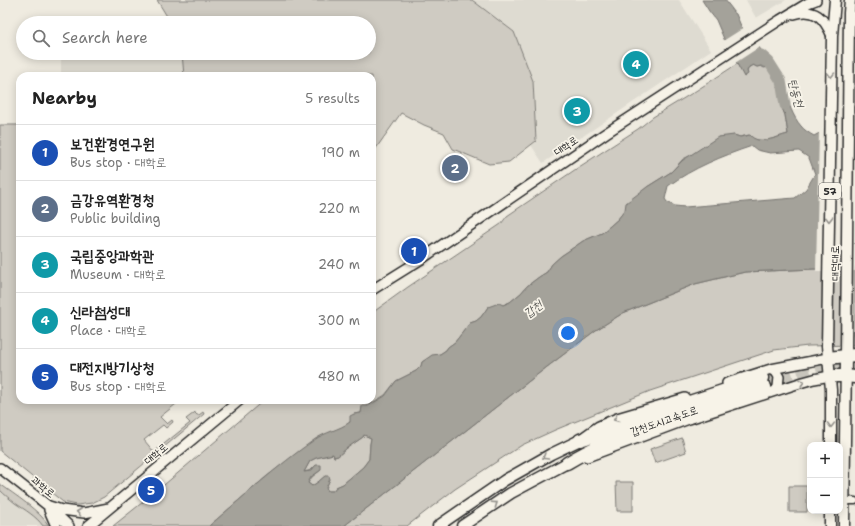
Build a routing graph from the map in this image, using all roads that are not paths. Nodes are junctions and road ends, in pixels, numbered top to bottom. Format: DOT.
graph roads {
  1 [pos="816,0"];
  2 [pos="835,0"];
  3 [pos="850,0"];
  4 [pos="780,20"];
  5 [pos="832,36"];
  6 [pos="376,287"];
  7 [pos="828,352"];
  8 [pos="849,352"];
  9 [pos="770,369"];
  10 [pos="830,376"];
  11 [pos="850,376"];
  12 [pos="776,390"];
  13 [pos="235,404"];
  14 [pos="580,440"];
  15 [pos="830,442"];
  16 [pos="567,463"];
  17 [pos="0,468"];
  18 [pos="844,501"];
  19 [pos="855,501"];
  20 [pos="47,506"];
  21 [pos="110,508"];
  22 [pos="830,514"];
  23 [pos="56,526"];
  24 [pos="68,526"];
  25 [pos="88,526"];
  26 [pos="438,526"];
  27 [pos="462,526"];
  28 [pos="830,526"];
  29 [pos="844,526"];
  1 -- 4 [label="main road, 대학로"];
  2 -- 5 [label="main road, 대덕대로 / 57"];
  3 -- 8 [label="main road, 대덕대로 / 57"];
  4 -- 5 [label="main road"];
  4 -- 6 [label="main road, 대학로"];
  5 -- 7 [label="main road, 대덕대로 / 57, one-way"];
  7 -- 8 [label="highway"];
  7 -- 9 [label="main road"];
  7 -- 10 [label="main road, 대덕대로 / 57"];
  8 -- 11 [label="main road, 대덕대로 / 57"];
  9 -- 12 [label="main road"];
  9 -- 14 [label="main road, one-way"];
  10 -- 11 [label="highway"];
  12 -- 10 [label="main road, one-way"];
  10 -- 15 [label="main road, 대덕대로 / 57, one-way"];
  11 -- 18 [label="main road, 대덕대로 / 57"];
  12 -- 16 [label="main road"];
  13 -- 21 [label="main road, 대학로"];
  14 -- 16 [label="highway, 갑천도시고속도로"];
  14 -- 26 [label="main road, one-way"];
  27 -- 16 [label="main road, one-way"];
  17 -- 20 [label="main road, 과학로"];
  18 -- 19 [label="street"];
  18 -- 29 [label="main road, 대덕대로 / 57"];
  21 -- 20 [label="main road, one-way"];
  20 -- 23 [label="main road"];
  20 -- 24 [label="main road, 과학로"];
  21 -- 25 [label="main road, 대학로"];
  22 -- 28 [label="main road"];
}
